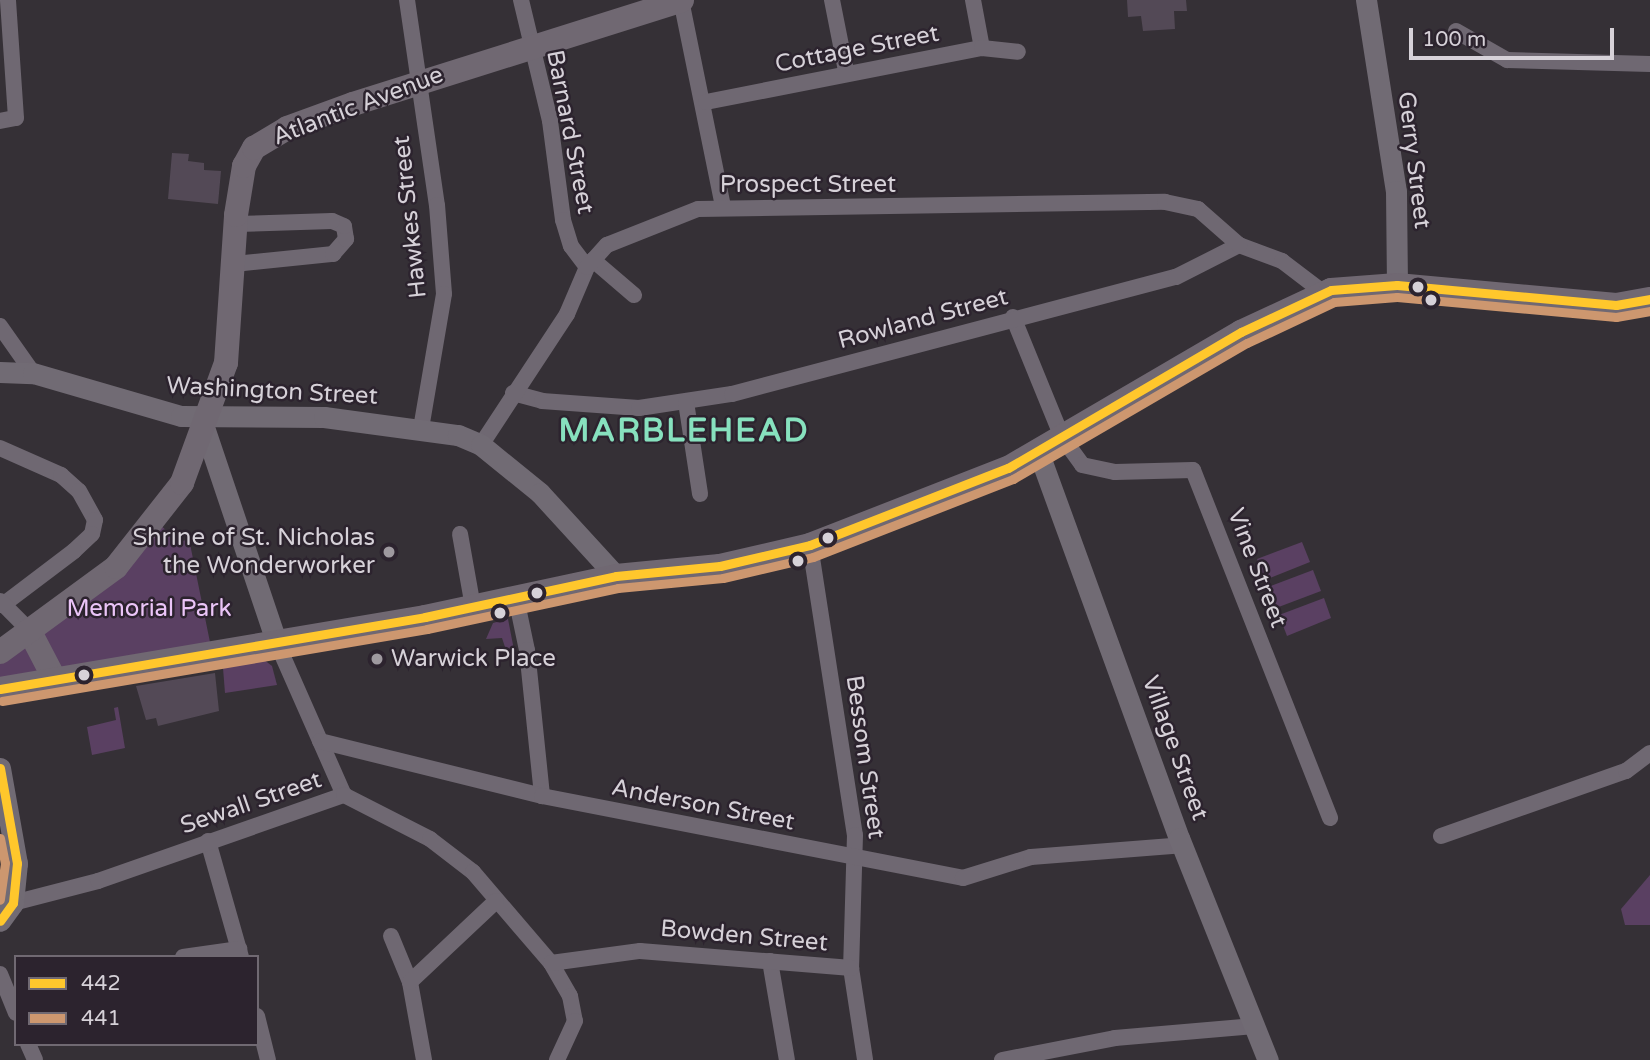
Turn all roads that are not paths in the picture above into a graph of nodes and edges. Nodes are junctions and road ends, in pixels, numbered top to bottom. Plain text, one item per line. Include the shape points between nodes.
1 (8, 0) edge
2 (407, 0) edge
3 (520, 0) edge
4 (682, 0) edge
5 (832, 0) edge
6 (972, 0) edge
7 (1366, 0) edge
8 (1456, 31) dead end
9 (530, 46) junction
10 (982, 48) junction
11 (1018, 52) dead end
12 (1650, 64) edge
13 (846, 71) junction
14 (420, 81) junction
15 (706, 102) junction
16 (0, 121) edge
17 (723, 208) junction
18 (236, 224) junction
19 (1239, 245) junction
20 (234, 264) junction
21 (590, 264) junction
22 (1397, 285) junction
23 (1324, 293) junction
24 (634, 295) dead end
25 (1650, 299) edge
26 (1013, 317) junction
27 (0, 326) edge
28 (0, 372) edge
29 (33, 373) junction
30 (513, 393) junction
31 (686, 402) junction
32 (208, 422) junction
33 (421, 428) junction
34 (1062, 437) junction
35 (481, 445) junction
36 (0, 448) edge
37 (1038, 451) junction
38 (216, 474) junction
39 (182, 484) junction
40 (701, 494) dead end
41 (460, 534) dead end
42 (810, 545) junction
43 (616, 576) junction
44 (516, 598) junction
45 (2, 603) edge
46 (472, 607) junction
47 (29, 630) junction
48 (276, 641) junction
49 (0, 652) edge
50 (54, 678) junction
51 (0, 689) edge
52 (320, 741) junction
53 (1650, 753) edge
54 (0, 768) edge
55 (344, 795) junction
56 (542, 796) junction
57 (1330, 818) dead end
58 (1441, 836) dead end
59 (208, 841) junction
60 (1182, 845) junction
61 (855, 858) junction
62 (496, 901) junction
63 (13, 902) junction
64 (0, 921) edge
65 (391, 936) dead end
66 (240, 953) edge
67 (212, 955) edge
68 (770, 961) junction
69 (551, 963) junction
70 (851, 968) junction
71 (0, 974) edge
72 (410, 982) junction
73 (14, 1008) edge
74 (1252, 1018) junction
75 (259, 1024) edge
76 (268, 1060) edge
77 (424, 1060) edge
78 (557, 1060) edge
79 (787, 1060) edge
80 (865, 1060) edge
81 (1002, 1060) edge
82 (1268, 1060) edge

1 - 16 street via 16,117
2 - 14 street, Hawkes Street
3 - 9 street, Barnard Street
4 - 9 main road, Atlantic Avenue
4 - 15 street
5 - 13 street
6 - 10 street
7 - 22 main road, Gerry Street via 1396,191
8 - 12 street via 1507,60
9 - 14 main road, Atlantic Avenue
9 - 21 street, Barnard Street via 550,121 563,220 571,246
10 - 11 street, Cottage Street
10 - 13 street, Cottage Street
13 - 15 street, Cottage Street
14 - 18 main road, Atlantic Avenue via 260,144 244,166
14 - 33 street, Hawkes Street via 444,294
15 - 17 street
17 - 19 street, Prospect Street via 1158,201 1198,209
17 - 21 street, Prospect Street via 698,209 638,229 607,245
18 - 20 main road, Atlantic Avenue
18 - 20 street via 332,221 344,226 346,239 333,254
19 - 23 street via 1282,261
19 - 26 street, Rowland Street via 1176,277
20 - 32 main road, Atlantic Avenue via 228,355
21 - 24 street, Barnard Street
21 - 30 street, Prospect Street via 567,314
22 - 23 main road
22 - 25 main road via 1616,305
23 - 34 main road via 1241,332
26 - 31 street, Rowland Street via 938,341
26 - 34 street
27 - 29 street
28 - 29 main road, Washington Street
29 - 32 main road, Washington Street via 146,410
30 - 31 street, Rowland Street via 600,407
30 - 35 street, Prospect Street
31 - 40 street
32 - 33 main road, Washington Street via 324,416
32 - 38 main road
32 - 39 main road, Atlantic Avenue
33 - 35 main road, Washington Street
34 - 37 main road
34 - 57 street, Vine Street via 1082,465 1093,470 1193,470
35 - 43 main road, Washington Street via 540,493
36 - 45 street via 61,475 79,491 95,520 92,534 74,551
37 - 42 main road via 959,490
37 - 60 main road, Village Street
38 - 39 main road
38 - 48 main road
39 - 47 main road, Atlantic Avenue via 133,552
41 - 46 street
42 - 43 main road via 681,573
42 - 61 street, Bessom Street
43 - 44 main road
44 - 46 main road
44 - 56 street via 527,650
45 - 47 street
46 - 48 main road
47 - 49 main road, Atlantic Avenue
47 - 50 main road
48 - 50 main road
48 - 52 street
50 - 51 main road
52 - 55 street
52 - 56 street, Anderson Street
53 - 58 street via 1626,771
54 - 63 main road via 17,863
55 - 59 street, Sewall Street
55 - 62 street, Sewall Street via 430,839 473,872
56 - 61 street, Anderson Street
59 - 63 street, Sewall Street via 86,885
59 - 66 street
60 - 61 street, Anderson Street via 1031,857 963,878
60 - 74 main road, Village Street
61 - 70 street, Bessom Street
62 - 69 street, Sewall Street
62 - 72 street
63 - 64 main road
65 - 72 street
66 - 67 street
68 - 69 street, Bowden Street via 640,951
68 - 70 street, Bowden Street
68 - 79 street
69 - 78 street, Sewall Street via 570,996 575,1021
70 - 80 street, Bessom Street
71 - 73 street
72 - 77 street
74 - 81 street
74 - 82 main road, Village Street
75 - 76 street

